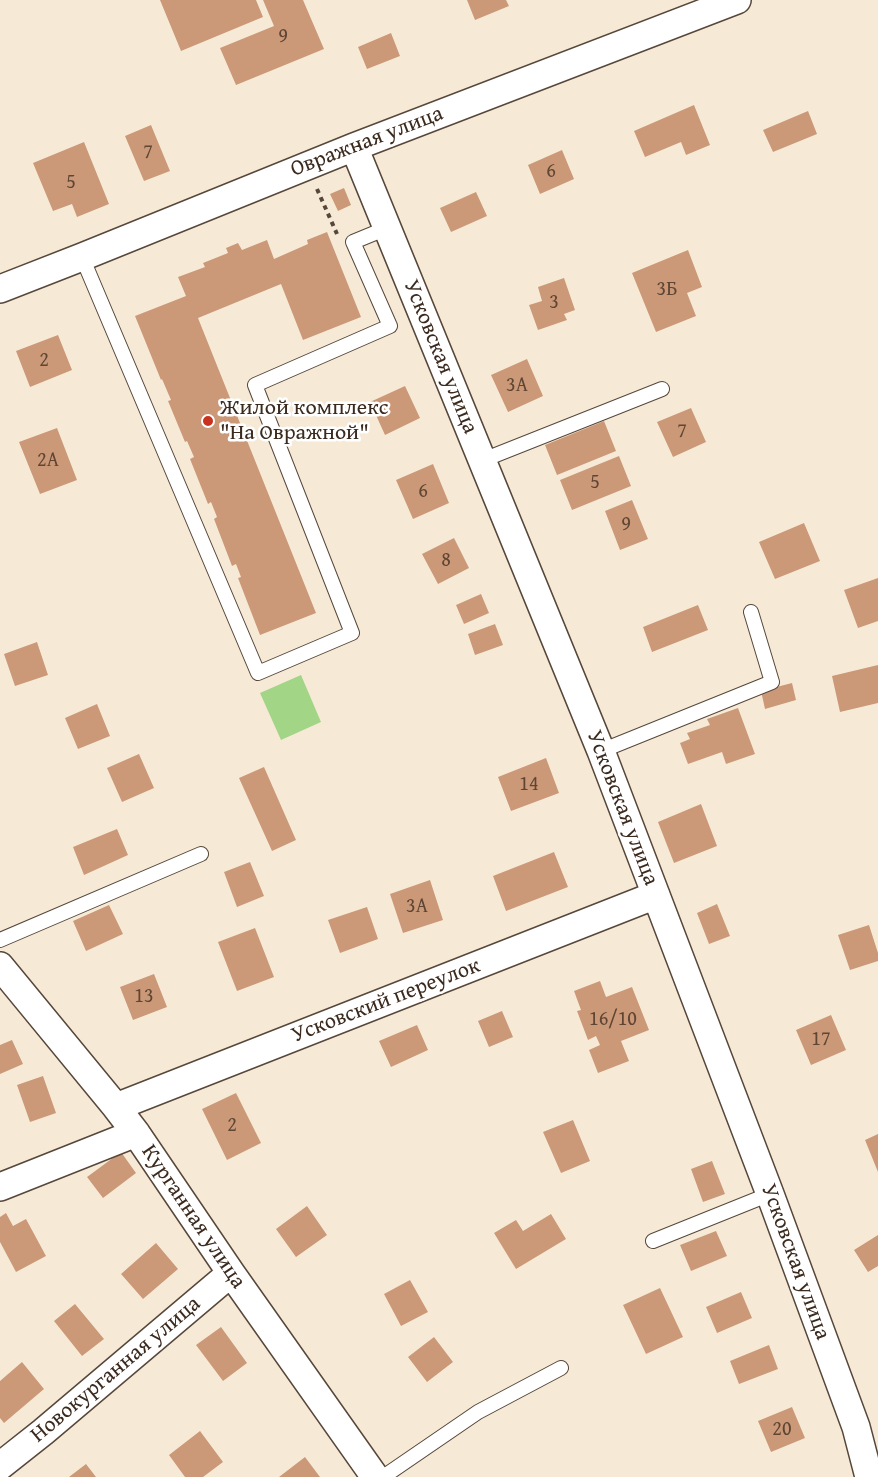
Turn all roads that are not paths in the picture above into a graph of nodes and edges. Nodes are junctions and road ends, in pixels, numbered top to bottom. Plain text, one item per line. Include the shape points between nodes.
1 (736, 0) edge
2 (354, 147) junction
3 (387, 228) junction
4 (82, 257) junction
5 (0, 289) edge
6 (662, 389) dead end
7 (483, 460) junction
8 (752, 612) dead end
9 (601, 752) junction
10 (201, 854) dead end
11 (656, 896) junction
12 (0, 940) edge
13 (0, 966) edge
14 (116, 1107) junction
15 (136, 1133) junction
16 (0, 1187) edge
17 (770, 1194) junction
18 (653, 1242) dead end
19 (231, 1274) junction
20 (561, 1368) dead end
21 (0, 1466) edge
22 (375, 1477) edge
23 (383, 1477) edge
24 (869, 1477) edge

1 - 2 street, Овражная улица
2 - 3 street, Усковская улица
2 - 4 street, Овражная улица
3 - 4 lane via 353,242 390,326 255,385 352,633 258,673
3 - 7 street, Усковская улица
4 - 5 street, Овражная улица
6 - 7 lane
7 - 9 street, Усковская улица
8 - 9 lane via 772,682
9 - 11 street, Усковская улица
10 - 12 lane
11 - 14 street, Усковский переулок
11 - 17 street, Усковская улица
13 - 14 street, Курганная улица
14 - 15 street, Курганная улица
15 - 16 street
15 - 19 street, Курганная улица
17 - 18 lane
17 - 24 street, Усковская улица via 856,1426
19 - 21 street, Новокурганная улица
19 - 22 street, Курганная улица
20 - 23 lane via 478,1412

